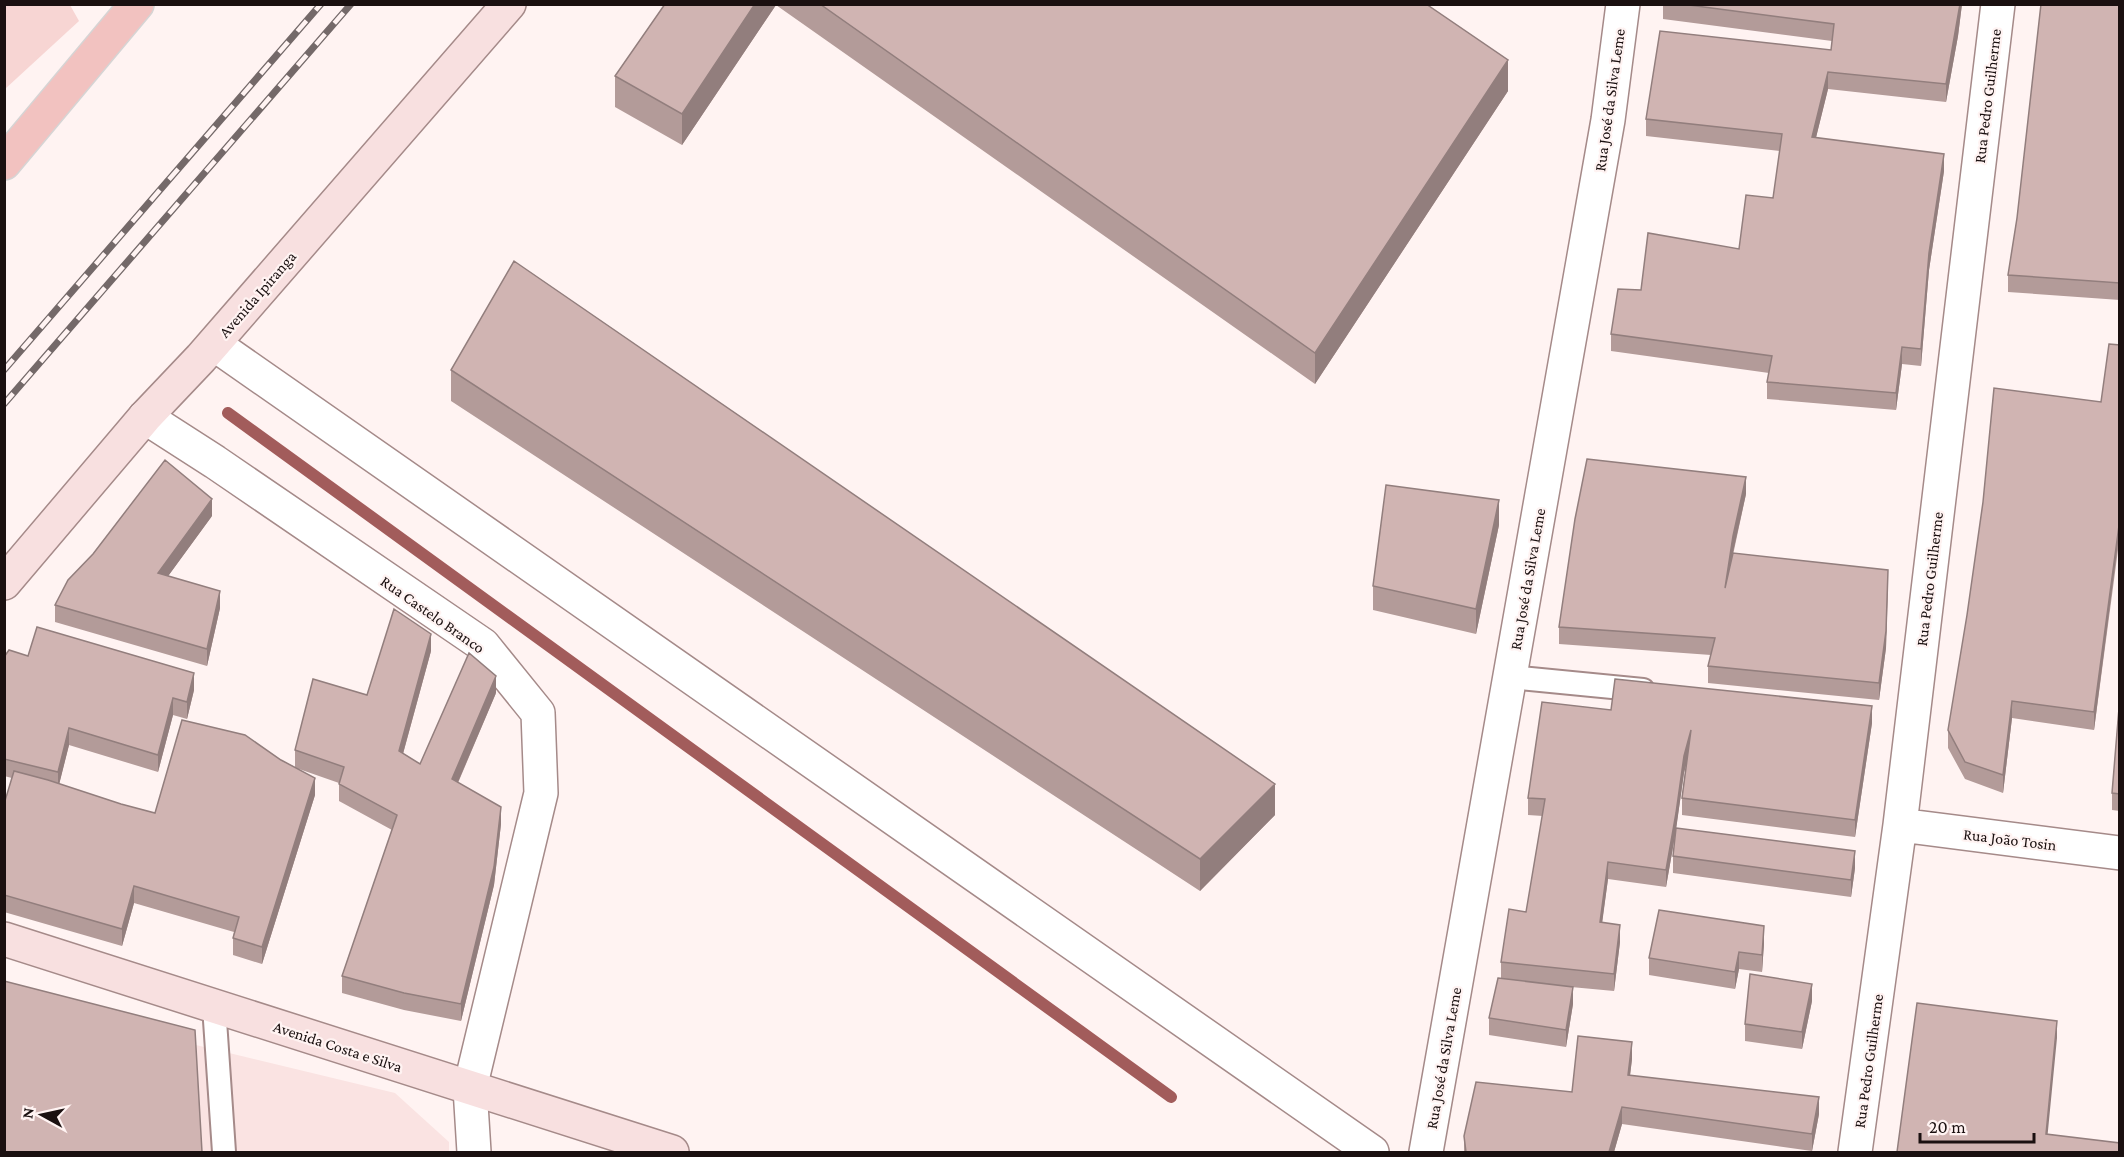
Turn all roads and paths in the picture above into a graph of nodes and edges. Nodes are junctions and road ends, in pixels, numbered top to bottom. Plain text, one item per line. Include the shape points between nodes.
1 (137, 4) edge
2 (509, 4) edge
3 (1623, 4) edge
4 (1998, 4) edge
5 (4, 163) edge
6 (207, 351) junction
7 (151, 410) junction
8 (4, 583) edge
9 (1510, 677) junction
10 (1662, 692) edge
11 (1900, 825) junction
12 (2120, 853) edge
13 (4, 939) edge
14 (214, 1006) junction
15 (470, 1088) junction
16 (224, 1152) edge
17 (474, 1152) edge
18 (672, 1152) edge
19 (1372, 1152) edge
20 (1426, 1152) edge
21 (1855, 1152) edge

1 - 5 main road
2 - 6 main road, Avenida Ipiranga
3 - 9 street, Rua José da Silva Leme via 1608,120
4 - 11 street, Rua Pedro Guilherme
6 - 7 main road, Avenida Ipiranga
6 - 19 street
7 - 8 main road, Avenida Ipiranga
7 - 15 street, Rua Castelo Branco via 215,462 483,645 538,713 541,793
9 - 10 lane
9 - 20 street, Rua José da Silva Leme
11 - 12 street, Rua João Tosin
11 - 21 street, Rua Pedro Guilherme
13 - 14 main road, Avenida Costa e Silva
14 - 15 main road, Avenida Costa e Silva
14 - 16 lane
15 - 17 street, Rua Castelo Branco
15 - 18 main road, Avenida Costa e Silva

